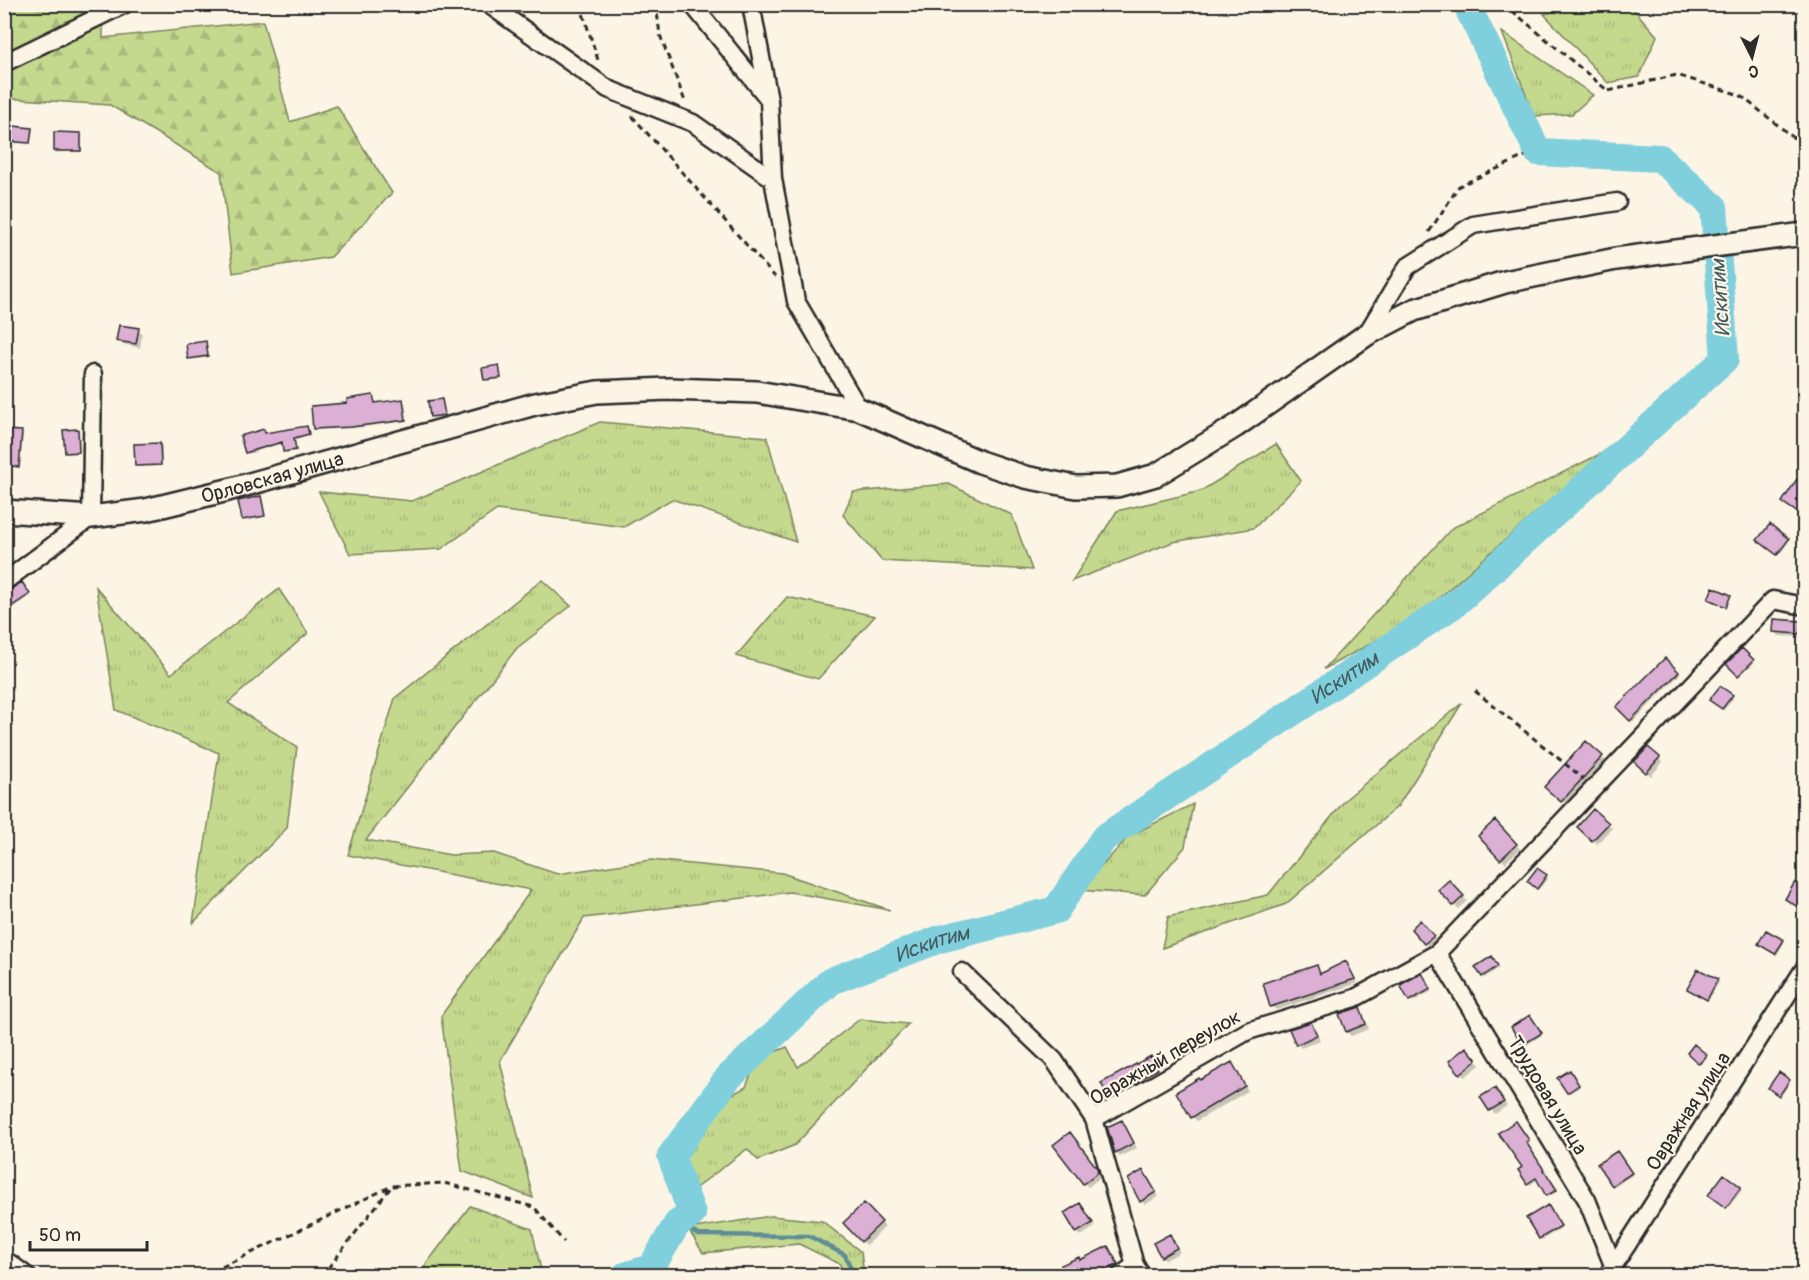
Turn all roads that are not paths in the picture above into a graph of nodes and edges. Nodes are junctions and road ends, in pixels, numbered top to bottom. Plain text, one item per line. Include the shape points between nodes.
1 (125, 4) edge
2 (488, 4) edge
3 (692, 4) edge
4 (751, 4) edge
5 (4, 63) edge
6 (769, 100) junction
7 (773, 178) junction
8 (1617, 202) dead end
9 (1798, 235) edge
10 (1366, 335) junction
11 (93, 374) dead end
12 (859, 409) junction
13 (4, 511) edge
14 (91, 517) junction
15 (5, 581) edge
16 (1804, 606) edge
17 (1437, 953) junction
18 (1804, 969) edge
19 (962, 972) dead end
20 (1094, 1119) junction
21 (4, 1259) edge
22 (1139, 1270) edge
23 (1610, 1270) edge
24 (27, 1275) edge
25 (1120, 1275) edge

1 - 5 street
2 - 7 street via 608,89 693,123
3 - 6 street
4 - 6 street
6 - 7 street
7 - 12 street via 796,301
8 - 10 street via 1473,225 1407,267
9 - 10 main road, Орловская улица via 1616,259 1505,282 1414,310
10 - 12 main road, Орловская улица via 1236,426 1166,469 1117,486 1076,487 1025,477 980,462
11 - 14 street
12 - 14 main road, Орловская улица via 757,392 597,392 536,404 228,490 146,510
13 - 14 main road, Орловская улица
14 - 15 street
16 - 17 street, Овражный переулок via 1773,600
17 - 20 street, Овражный переулок via 1355,998 1248,1030
17 - 23 street, Трудовая улица via 1587,1200
18 - 23 street, Овражная улица
19 - 20 street via 1054,1060
20 - 22 street, Овражный переулок
21 - 24 street
22 - 25 street

